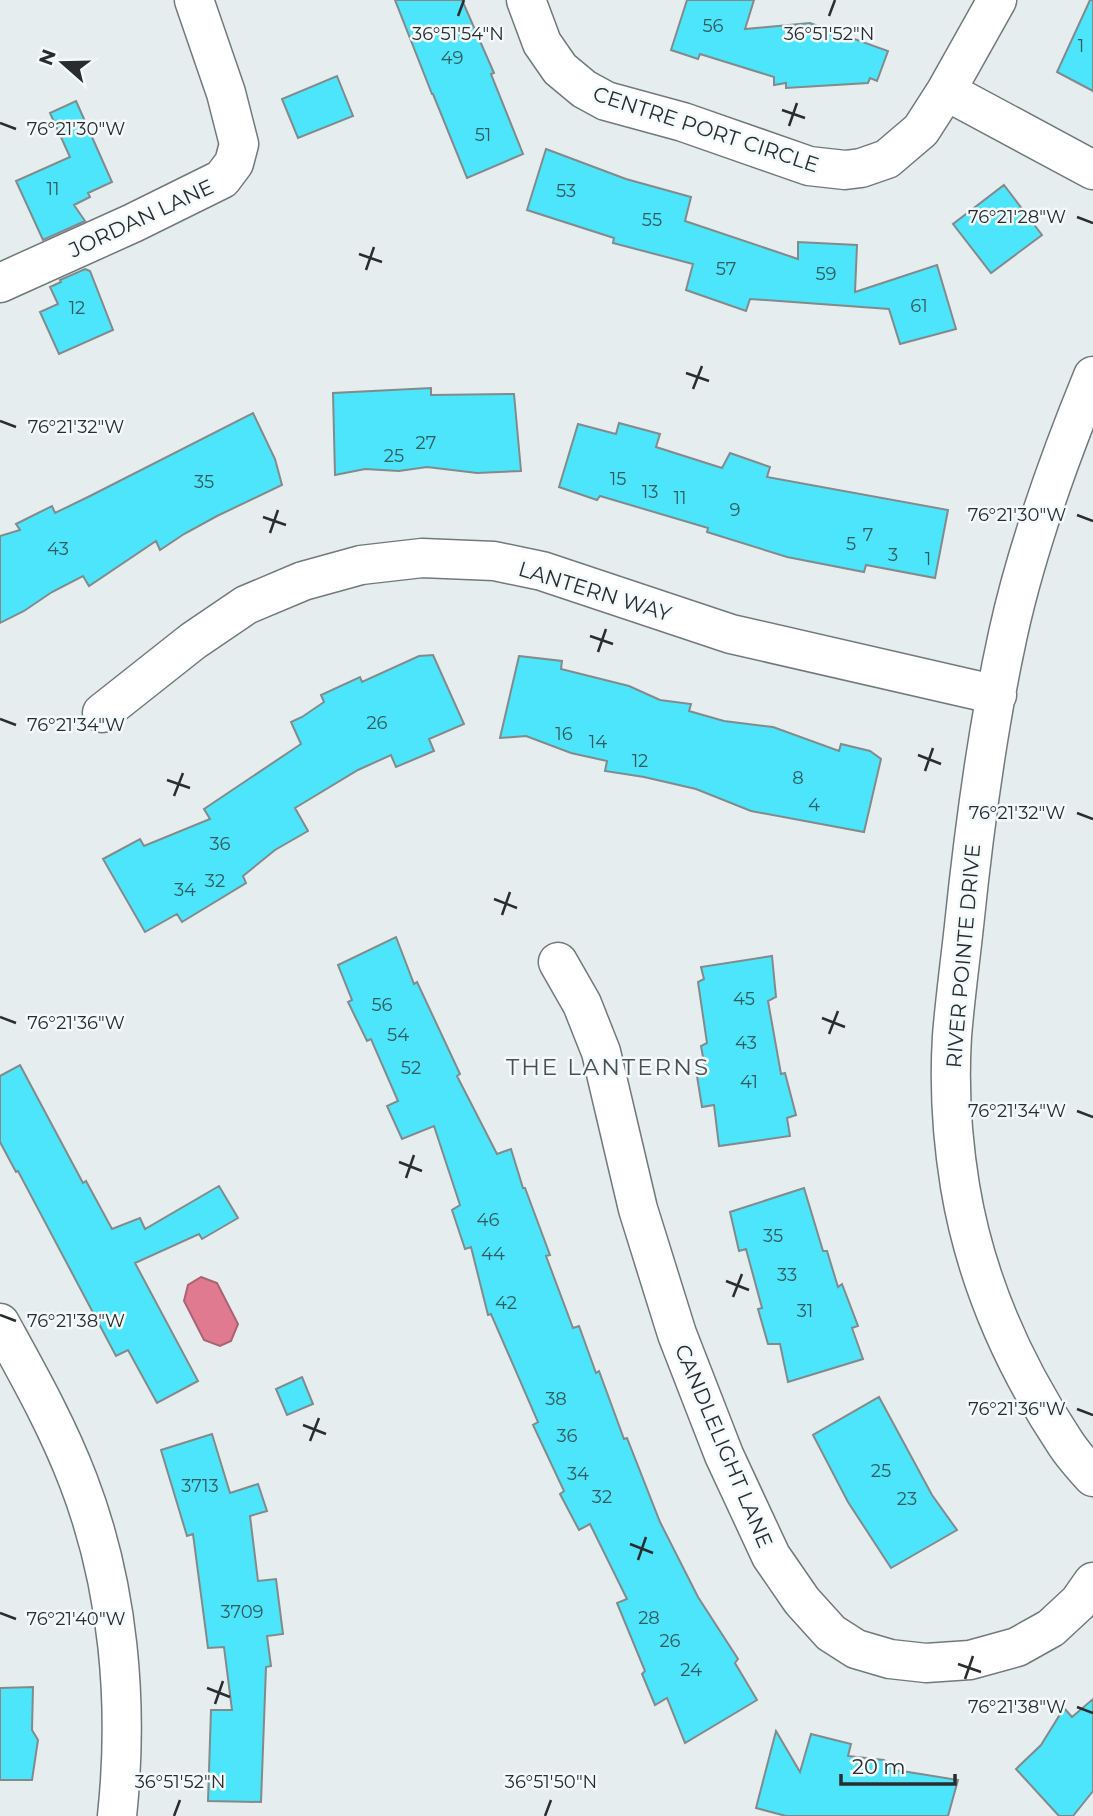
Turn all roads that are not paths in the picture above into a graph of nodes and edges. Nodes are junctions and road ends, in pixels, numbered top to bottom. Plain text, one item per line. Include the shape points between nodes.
1 (194, 0) edge
2 (526, 0) edge
3 (997, 0) edge
4 (946, 91) junction
5 (1093, 170) edge
6 (0, 284) edge
7 (1093, 376) edge
8 (997, 695) junction
9 (102, 713) dead end
10 (558, 962) dead end
11 (0, 1323) edge
12 (1093, 1478) edge
13 (1093, 1582) edge
14 (117, 1816) edge

1 - 6 street, JORDAN LANE via 239,144 234,163 222,179
2 - 4 street, CENTRE PORT CIRCLE via 542,43 560,69 584,89 606,101 809,166 845,170 887,159 921,130
3 - 4 street, CENTRE PORT CIRCLE
4 - 5 street
7 - 8 street, RIVER POINTE DRIVE via 1028,558
8 - 9 street, LANTERN WAY via 731,634 542,571 494,561 422,558 361,565 303,581 247,605
8 - 12 street, RIVER POINTE DRIVE via 972,846 952,1039 952,1113 960,1186 990,1300 1020,1368 1065,1443
10 - 13 street, CANDLELIGHT LANE via 582,1004 601,1052 638,1209 677,1334 771,1556 802,1601 831,1633 856,1649 890,1660 937,1663 970,1660 1017,1647 1051,1628
11 - 14 street via 53,1422 78,1481 102,1558 117,1638 122,1718

